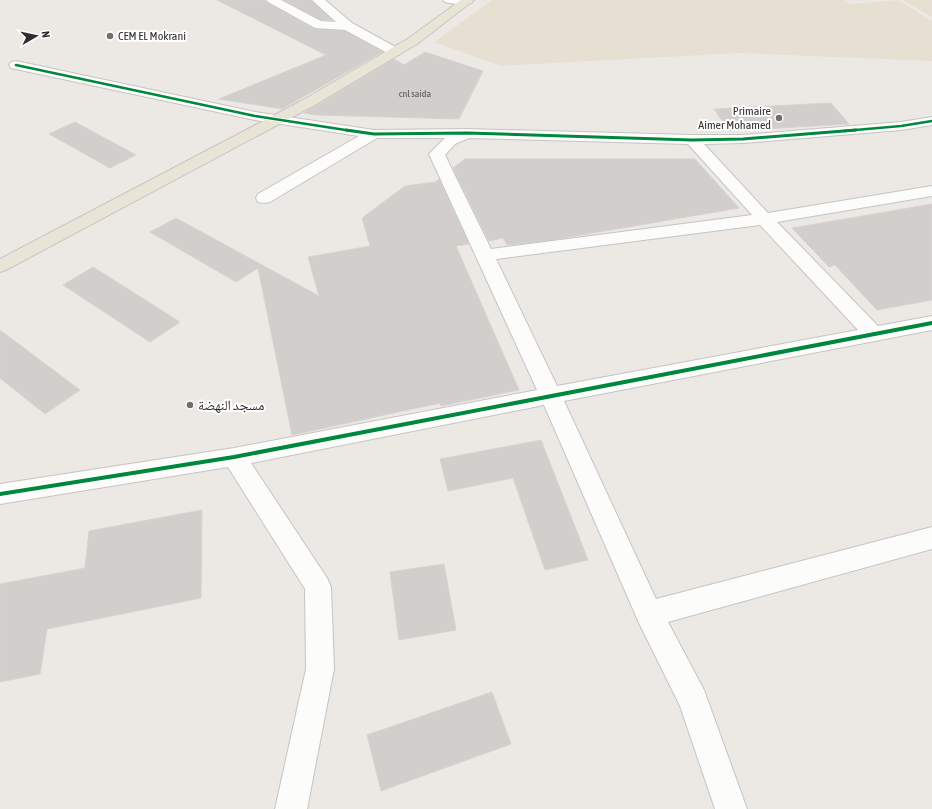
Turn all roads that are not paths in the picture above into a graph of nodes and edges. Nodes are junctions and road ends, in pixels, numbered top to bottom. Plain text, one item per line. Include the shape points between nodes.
1 (272, 0) edge
2 (318, 0) edge
3 (450, 0) edge
4 (467, 0) edge
5 (348, 26) junction
6 (388, 49) junction
7 (16, 65) dead end
8 (256, 116) junction
9 (277, 120) junction
10 (932, 121) edge
11 (467, 133) junction
12 (374, 134) junction
13 (692, 140) junction
14 (932, 190) edge
15 (264, 198) dead end
16 (97, 199) dead end
17 (764, 219) junction
18 (484, 255) junction
19 (0, 266) edge
20 (932, 323) edge
21 (873, 334) junction
22 (551, 396) junction
23 (234, 457) junction
24 (0, 494) edge
25 (932, 538) edge
26 (649, 614) junction
27 (291, 809) edge
28 (731, 809) edge

1 - 5 street via 319,25
2 - 5 street
3 - 4 street
3 - 6 main road
4 - 6 main road via 413,42
5 - 6 street
6 - 8 main road
6 - 9 main road via 308,103
7 - 8 street
8 - 9 street
8 - 16 main road
9 - 12 street
9 - 19 main road
10 - 13 street via 901,126 743,139
11 - 12 street
11 - 13 street
11 - 18 street via 450,141 437,154
12 - 15 street
13 - 17 street
14 - 17 street
17 - 18 street
17 - 21 street
18 - 22 street
20 - 21 street
21 - 22 street
22 - 23 street
22 - 26 street
23 - 24 street
23 - 27 street via 318,587 320,669
25 - 26 street
26 - 28 street via 693,700

